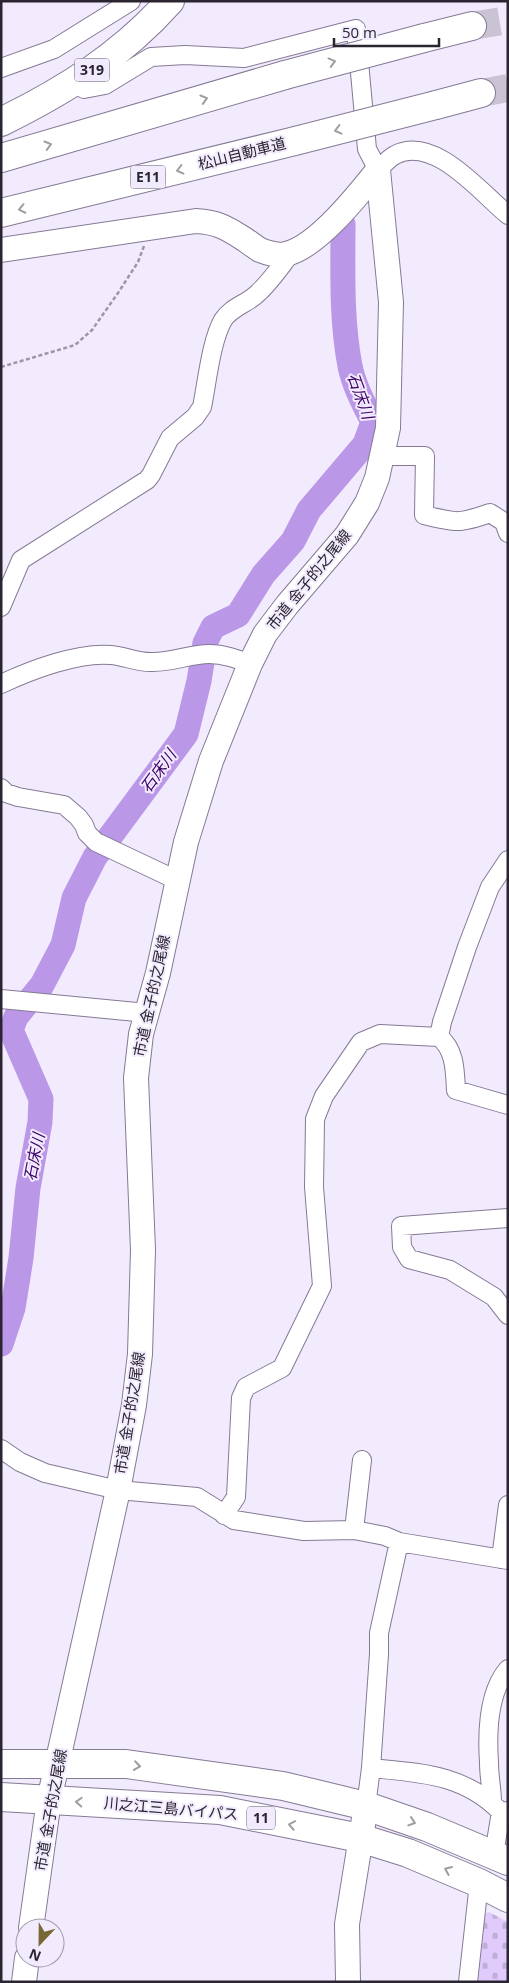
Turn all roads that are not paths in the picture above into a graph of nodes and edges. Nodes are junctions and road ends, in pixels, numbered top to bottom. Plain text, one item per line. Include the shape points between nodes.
1 (130, 1) edge
2 (166, 3) edge
3 (472, 26) tunnel mouth
4 (1, 68) edge
5 (74, 83) junction
6 (481, 93) tunnel mouth
7 (1, 122) edge
8 (1, 158) edge
9 (378, 170) junction
10 (1, 213) edge
11 (508, 216) edge
12 (1, 250) edge
13 (290, 252) junction
14 (383, 456) junction
15 (508, 533) edge
16 (1, 607) edge
17 (250, 664) junction
18 (1, 684) edge
19 (1, 788) edge
20 (508, 860) edge
21 (168, 876) dead end
22 (7, 1000) edge
23 (147, 1013) junction
24 (439, 1037) junction
25 (508, 1104) edge
26 (508, 1218) edge
27 (508, 1315) edge
28 (1, 1449) edge
29 (362, 1460) dead end
30 (118, 1490) junction
31 (508, 1505) edge
32 (224, 1515) junction
33 (354, 1530) junction
34 (399, 1542) junction
35 (504, 1560) edge
36 (508, 1669) edge
37 (1, 1764) edge
38 (58, 1764) junction
39 (371, 1768) junction
40 (1, 1797) edge
41 (50, 1800) junction
42 (366, 1806) junction
43 (500, 1809) edge
44 (360, 1838) junction
45 (501, 1858) edge
46 (479, 1883) junction
47 (508, 1898) edge
48 (32, 1918) edge
49 (26, 1968) edge
50 (24, 1982) edge
51 (348, 1982) edge
52 (468, 1982) edge

1 - 4 street via 54,49
2 - 5 highway, 319 via 145,27
8 -> 3 highway, bridge via 285,75
5 - 7 highway, 319
5 - 9 street via 84,89 105,85 151,57 244,58 356,29 367,149
6 -> 10 highway, 松山自動車道 / E11, bridge
9 - 11 street via 394,155 407,150 432,155 461,172
9 - 13 street via 352,202 320,233
9 - 14 street, 市道 金子的之尾線 via 391,302 388,428
12 - 13 street via 196,221 223,226 259,249 285,255
13 - 16 street via 261,291 232,309 223,321 217,335 202,407 170,438 147,480 20,560
14 - 15 street via 425,456 424,516 454,523 490,513 504,522
14 - 17 street, 市道 金子的之尾線 via 367,503 347,535 270,627
17 - 18 street via 229,656 202,655 151,662 96,655 54,663
17 - 23 street, 市道 金子的之尾線 via 211,761 186,842
19 - 21 street via 18,798 64,805 78,816 87,833 104,846
20 - 24 street via 490,888 464,956
22 - 23 street
23 - 30 street, 市道 金子的之尾線 via 136,1078 143,1250 140,1354
24 - 25 street via 445,1042 455,1064 456,1090
24 - 32 street via 380,1034 361,1042 324,1096 315,1119 314,1187 322,1286 282,1368 246,1387 241,1398 236,1498
26 - 27 street via 401,1226 402,1247 409,1258 450,1270 494,1297
28 - 30 street via 45,1473
29 - 33 street
30 - 32 street via 196,1497
30 - 38 street, 市道 金子的之尾線
31 - 35 street
32 - 33 street via 234,1520 304,1531
33 - 34 street
34 - 35 street
34 - 39 street via 378,1633
36 - 43 street via 500,1679 490,1716 489,1764 492,1787
37 - 38 highway, 11
38 - 41 street, 市道 金子的之尾線
38 -> 42 highway, 11 via 126,1764 283,1786
39 - 42 street
39 - 43 street via 431,1774 454,1781
40 - 41 highway, 川之江三島バイパス / 11
44 -> 41 highway, 川之江三島バイパス / 11 via 220,1810
41 - 48 street, 市道 金子的之尾線
42 - 44 street
42 -> 45 highway, 11
43 - 45 street
46 -> 44 highway, 川之江三島バイパス / 11 via 408,1853
44 - 51 street via 348,1924
46 - 47 highway, 川之江三島バイパス / 11
46 - 52 street
49 - 50 street

